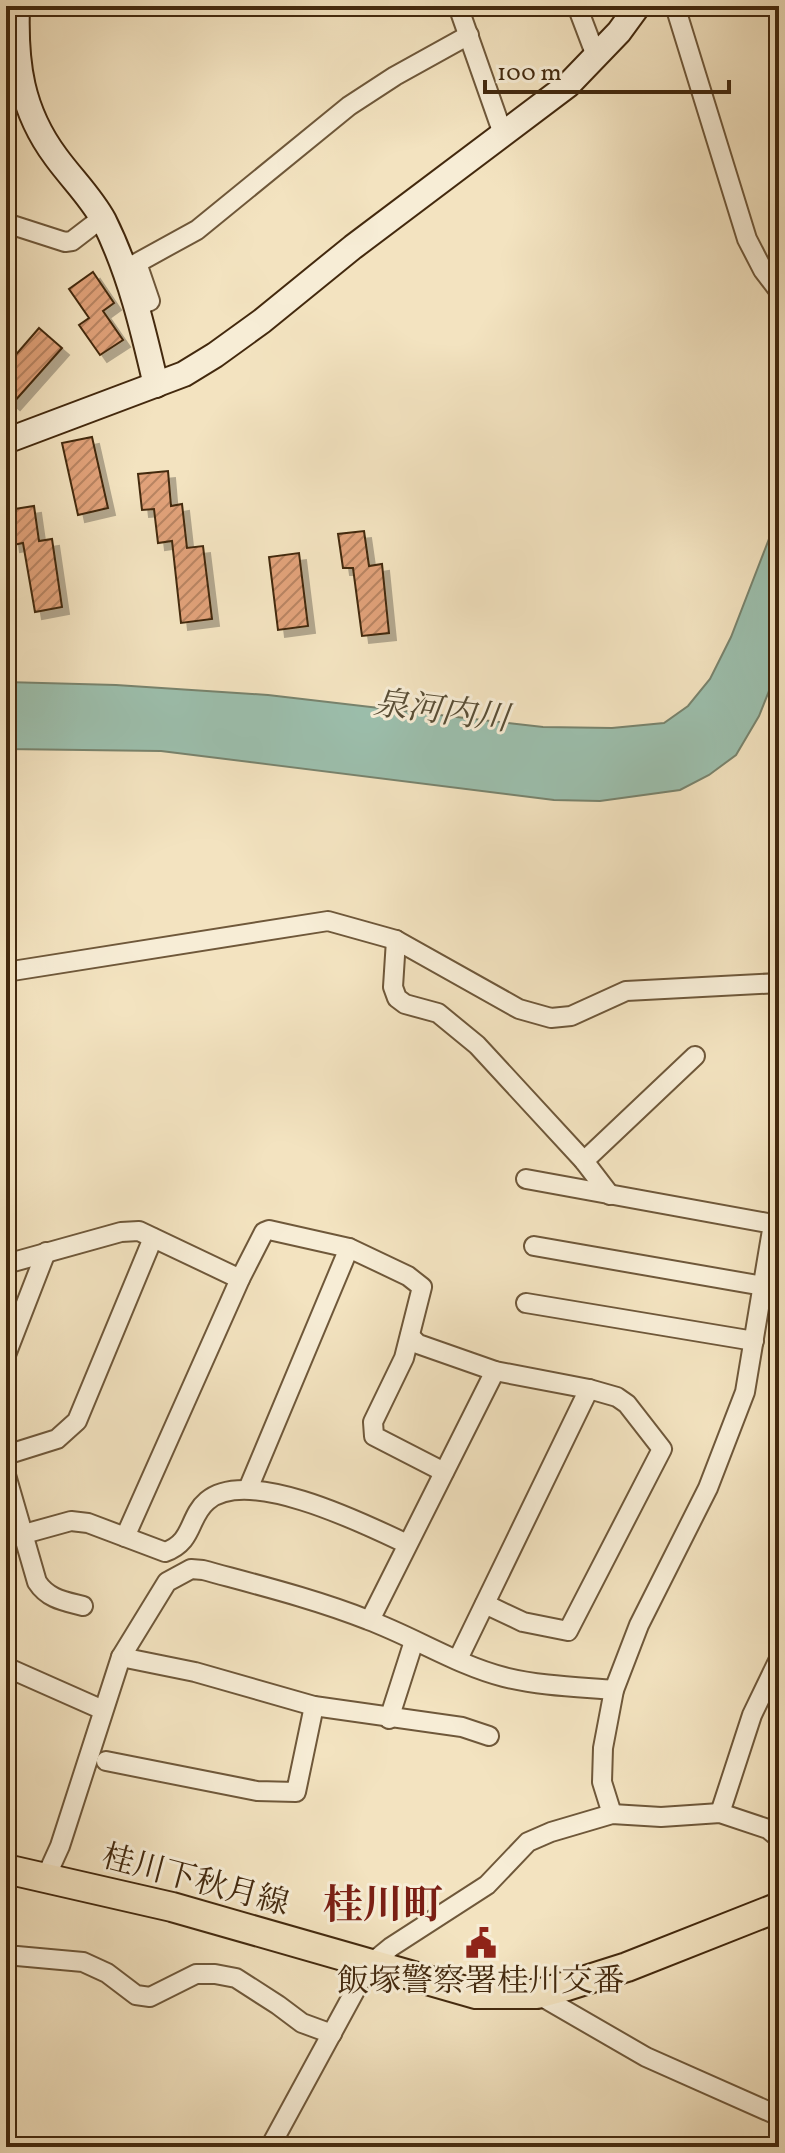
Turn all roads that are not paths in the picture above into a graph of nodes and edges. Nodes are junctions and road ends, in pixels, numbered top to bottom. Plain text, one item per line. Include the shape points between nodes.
1 (17, 6) edge
2 (458, 6) edge
3 (577, 6) edge
4 (638, 6) edge
5 (675, 6) edge
6 (469, 35) junction
7 (596, 56) junction
8 (16, 107) edge
9 (503, 134) junction
10 (102, 218) junction
11 (6, 223) edge
12 (779, 291) edge
13 (137, 306) junction
14 (156, 385) junction
15 (6, 441) edge
16 (396, 940) junction
17 (6, 972) edge
18 (779, 983) edge
19 (695, 1056) dead end
20 (584, 1161) junction
21 (526, 1179) dead end
22 (610, 1195) junction
23 (776, 1226) edge
24 (153, 1238) junction
25 (534, 1246) dead end
26 (349, 1248) junction
27 (46, 1252) junction
28 (6, 1264) edge
29 (240, 1279) junction
30 (763, 1286) junction
31 (526, 1303) dead end
32 (410, 1336) junction
33 (754, 1341) junction
34 (6, 1355) edge
35 (495, 1371) junction
36 (589, 1389) junction
37 (6, 1455) edge
38 (444, 1472) junction
39 (6, 1475) edge
40 (248, 1489) junction
41 (15, 1536) edge
42 (125, 1537) junction
43 (407, 1544) junction
44 (485, 1604) junction
45 (83, 1606) dead end
46 (370, 1620) junction
47 (414, 1641) junction
48 (121, 1657) junction
49 (458, 1659) junction
50 (779, 1659) edge
51 (6, 1667) edge
52 (614, 1690) junction
53 (314, 1706) junction
54 (103, 1710) junction
55 (389, 1719) junction
56 (489, 1736) dead end
57 (106, 1761) dead end
58 (720, 1813) junction
59 (612, 1814) junction
60 (779, 1838) edge
61 (6, 1869) edge
62 (45, 1879) junction
63 (779, 1907) edge
64 (6, 1955) edge
65 (369, 1965) junction
66 (537, 1994) junction
67 (332, 2034) junction
68 (779, 2116) edge
69 (270, 2147) edge

1 - 8 street
2 - 6 street
3 - 7 street
4 - 7 street
5 - 12 street via 747,239
6 - 9 street
6 - 13 street via 349,106 197,230 137,263 150,301
7 - 9 street via 568,85
8 - 10 street
9 - 14 street via 227,347
10 - 11 street via 65,242
10 - 13 street
13 - 14 street
14 - 15 street
16 - 17 street via 328,921
16 - 18 street via 519,1009 551,1018 571,1016 626,991
16 - 20 street via 397,998 438,1013 477,1045
19 - 20 street
20 - 22 street
21 - 22 street
22 - 23 street
23 - 30 street
24 - 27 street via 139,1231 121,1232
24 - 29 street
24 - 37 street via 77,1421 57,1439
25 - 30 street
26 - 29 street via 269,1230
26 - 32 street via 422,1287
26 - 40 street
27 - 28 street
27 - 34 street
29 - 42 street
30 - 33 street
31 - 33 street
32 - 35 street via 418,1344
32 - 38 street via 373,1422 374,1436
33 - 52 street via 730,1435 639,1625
35 - 36 street
35 - 38 street
36 - 44 street
36 - 44 street via 627,1404 662,1449 568,1631 523,1622
38 - 43 street
39 - 41 street
40 - 42 street via 206,1501 185,1540 174,1549 152,1549
40 - 43 street via 304,1501
41 - 42 street via 71,1521
41 - 45 street via 43,1592
43 - 46 street
44 - 49 street
46 - 47 street
46 - 48 street via 191,1569 167,1582
47 - 49 street
47 - 55 street
48 - 53 street
48 - 54 street
49 - 52 street via 503,1677
50 - 58 street via 752,1715
51 - 54 street
52 - 59 street via 602,1782
53 - 55 street
53 - 57 street via 296,1792 257,1791
54 - 62 street
55 - 56 street via 462,1727
58 - 59 street
58 - 60 street
59 - 65 street via 528,1842 487,1885
61 - 62 main road, 桂川下秋月線
62 - 65 main road, 桂川下秋月線 via 172,1907
63 - 66 main road, 桂川下秋月線 via 627,1967
64 - 67 street via 83,1962 136,1995 150,1997 196,1974 236,1978 302,2023
65 - 66 main road, 桂川下秋月線 via 476,1994
65 - 67 street
66 - 68 street via 646,2057
67 - 69 street

